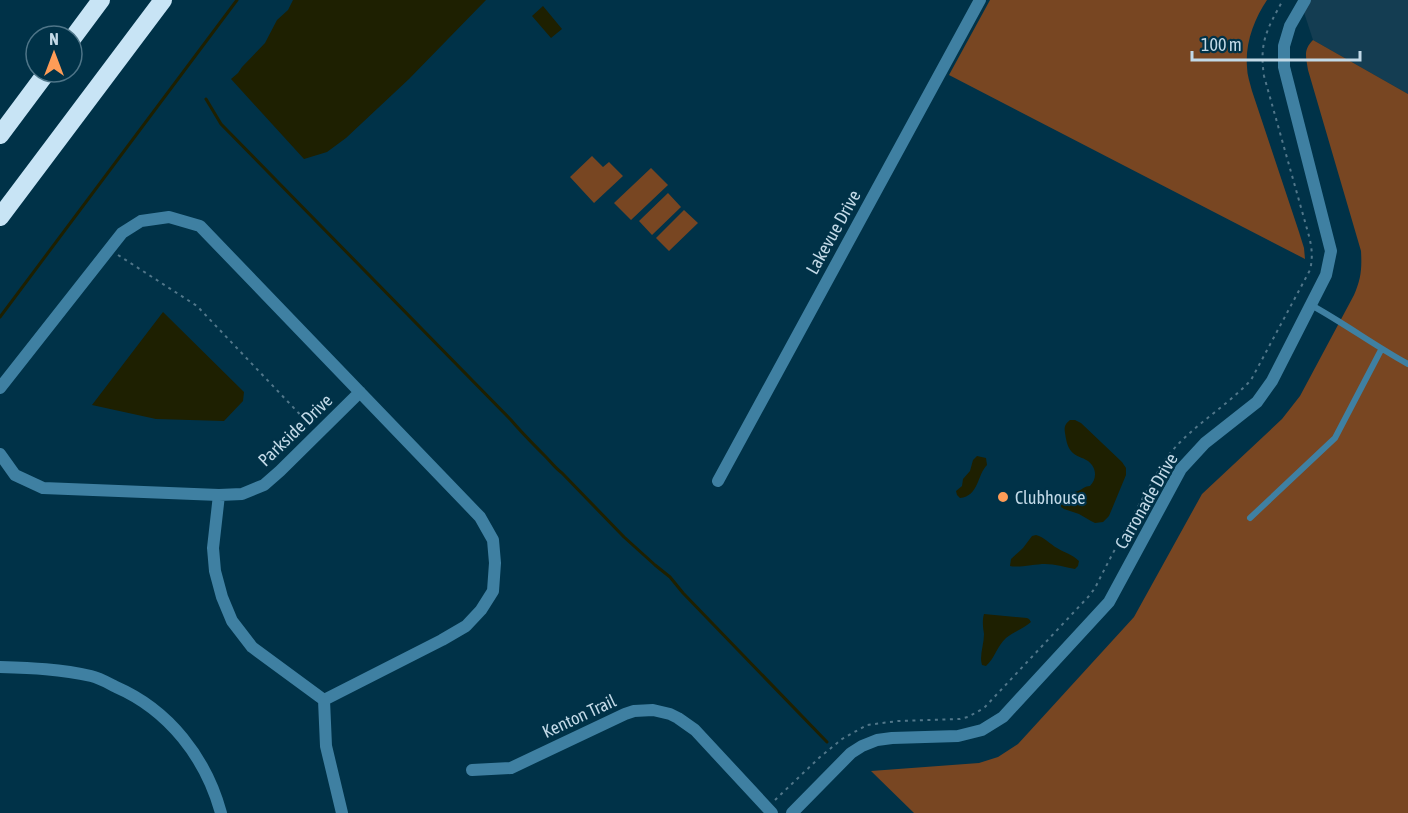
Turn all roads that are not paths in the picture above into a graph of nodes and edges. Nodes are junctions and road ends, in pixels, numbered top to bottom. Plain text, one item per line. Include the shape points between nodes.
1 (101, 0) edge
2 (163, 0) edge
3 (981, 0) edge
4 (1305, 0) edge
5 (83, 24) edge
6 (38, 84) edge
7 (0, 135) edge
8 (0, 217) edge
9 (1310, 305) junction
10 (1381, 350) junction
11 (1408, 364) edge
12 (0, 388) edge
13 (360, 392) junction
14 (0, 454) edge
15 (5, 471) edge
16 (718, 482) dead end
17 (219, 495) junction
18 (1250, 518) dead end
19 (0, 667) edge
20 (324, 700) junction
21 (472, 770) dead end
22 (772, 808) edge
23 (221, 813) edge
24 (342, 813) edge
25 (792, 813) edge

1 - 5 highway
2 - 8 highway
3 - 16 street, Lakevue Drive
4 - 9 street, Carronade Drive via 1290,26 1284,46 1284,67 1331,251 1326,275
6 - 7 highway
9 - 10 lane
9 - 25 street, Carronade Drive via 1272,381 1257,402 1205,443 1181,469 1109,602 1003,717 982,730 958,736 892,738 862,746
10 - 11 lane
10 - 18 lane via 1335,438
12 - 13 street via 122,233 141,221 170,216 200,226
13 - 17 street, Parkside Drive via 264,485 242,494
13 - 20 street via 480,517 493,540 493,591 466,626
14 - 15 street
15 - 17 street, Parkside Drive via 43,488
17 - 20 street via 213,548 215,571 232,621 252,647
19 - 23 street via 53,669 94,676 151,707 192,748 209,777
20 - 24 street via 326,746
21 - 22 street, Kenton Trail via 511,768 625,714 644,710 664,712 695,730

